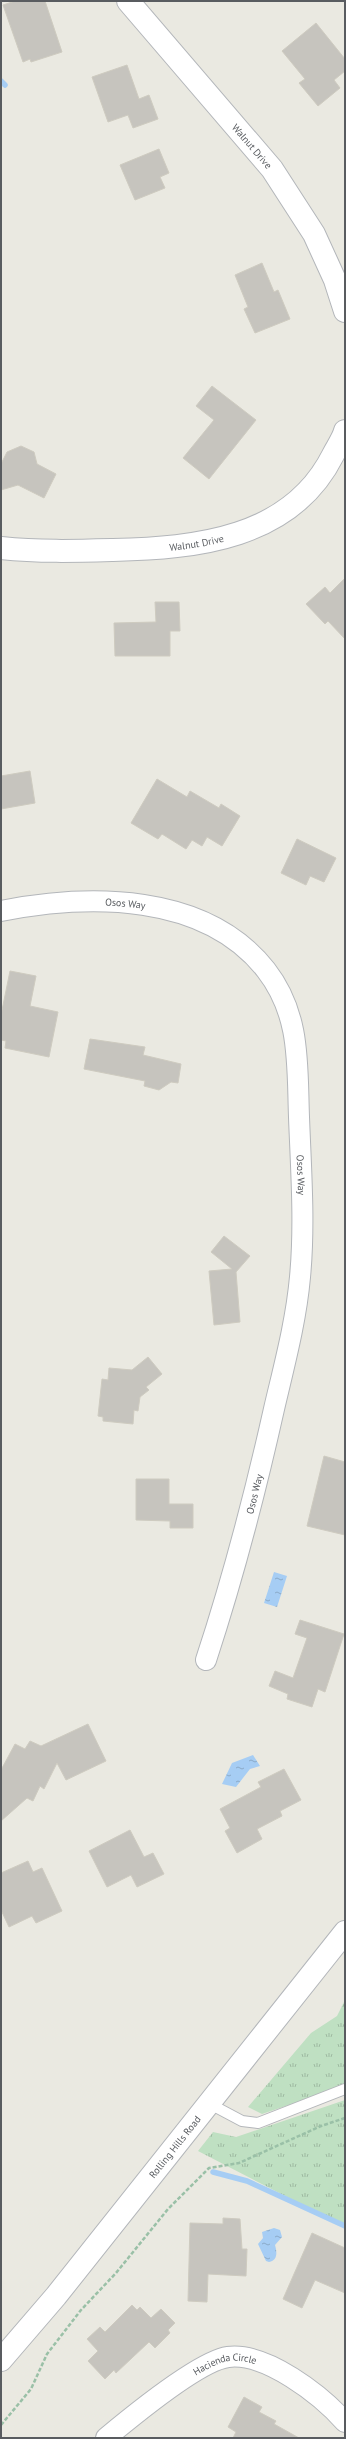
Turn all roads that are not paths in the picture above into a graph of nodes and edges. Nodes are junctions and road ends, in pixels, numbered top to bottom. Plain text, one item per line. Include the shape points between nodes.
1 (128, 1) edge
2 (345, 312) edge
3 (345, 431) edge
4 (1, 548) edge
5 (1, 911) edge
6 (206, 1660) dead end
7 (345, 1932) edge
8 (345, 2089) edge
9 (210, 2104) junction
10 (1, 2360) edge
11 (345, 2422) edge
12 (106, 2438) edge

1 - 2 street, Walnut Drive via 272,169 314,234 335,280
3 - 4 street, Walnut Drive via 326,469 304,497 287,510 238,534 196,545 148,549 42,552
5 - 6 street, Osos Way via 82,900 124,902 198,920 245,948 266,970 283,999 296,1034 303,1208 300,1279 288,1351 267,1442
7 - 9 street, Rolling Hills Road
8 - 9 lane via 258,2122 242,2121
9 - 10 street, Rolling Hills Road
11 - 12 street, Hacienda Circle via 332,2408 296,2380 247,2357 227,2357 173,2387

